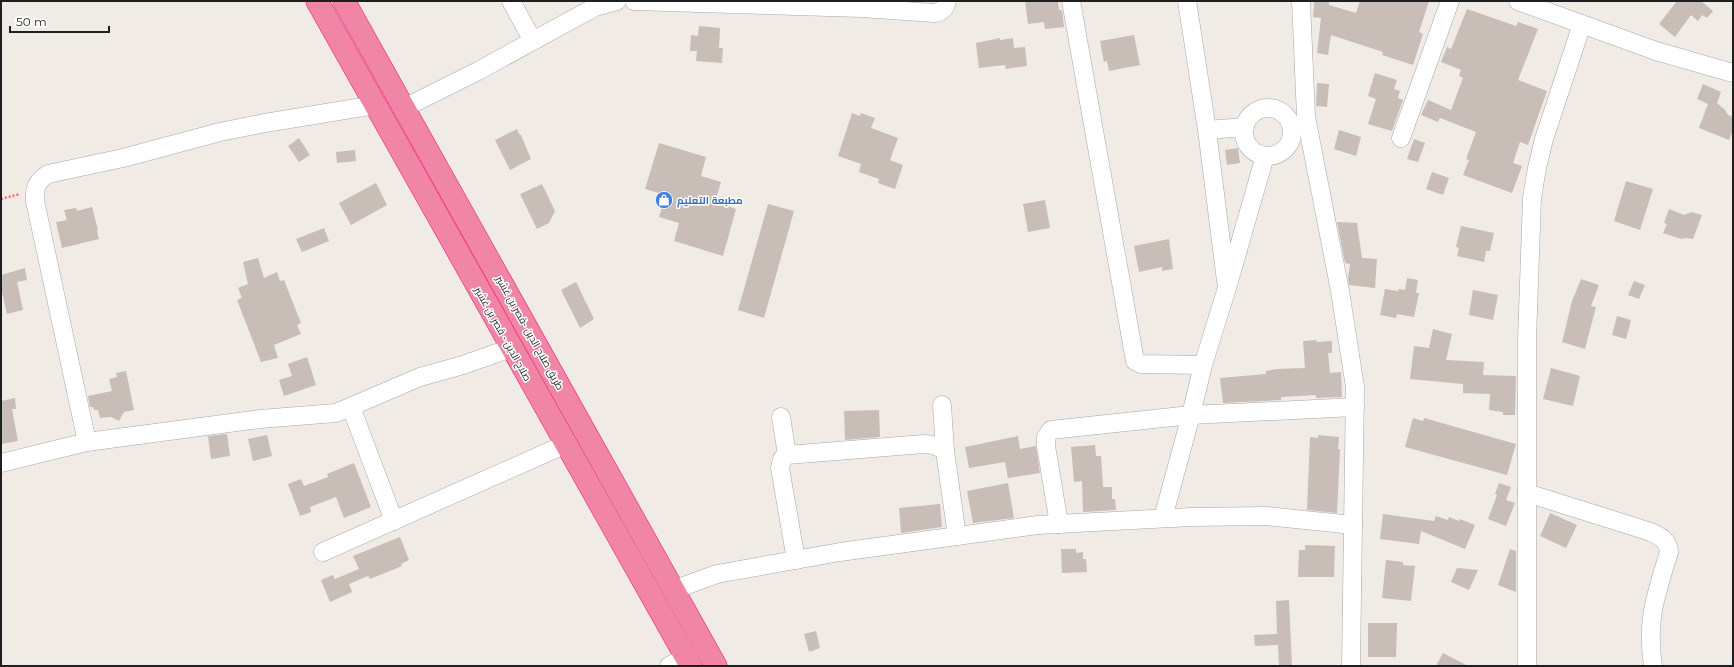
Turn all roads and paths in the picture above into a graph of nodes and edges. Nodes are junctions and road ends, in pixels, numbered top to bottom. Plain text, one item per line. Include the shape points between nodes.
1 (317, 1) edge
2 (344, 1) edge
3 (511, 1) edge
4 (617, 1) edge
5 (634, 1) edge
6 (947, 1) edge
7 (1071, 1) edge
8 (1187, 1) edge
9 (1301, 1) edge
10 (1450, 1) edge
11 (1518, 1) edge
12 (725, 3) edge
13 (1582, 24) junction
14 (533, 41) junction
15 (1733, 73) edge
16 (375, 105) junction
17 (404, 108) junction
18 (1298, 119) junction
19 (1245, 128) junction
20 (1206, 130) junction
21 (1401, 138) dead end
22 (1265, 156) junction
23 (34, 191) junction
24 (1, 198) edge
25 (1227, 288) junction
26 (511, 348) junction
27 (1203, 365) junction
28 (942, 405) dead end
29 (351, 407) junction
30 (1355, 407) junction
31 (1191, 415) junction
32 (781, 417) dead end
33 (87, 442) junction
34 (566, 444) junction
35 (945, 451) junction
36 (787, 455) junction
37 (1, 463) edge
38 (1527, 493) junction
39 (1163, 518) junction
40 (394, 521) junction
41 (1059, 524) junction
42 (1353, 525) junction
43 (957, 536) junction
44 (323, 552) dead end
45 (796, 560) junction
46 (673, 590) junction
47 (682, 663) edge
48 (716, 666) edge
49 (1351, 666) edge
50 (1527, 666) edge
51 (1653, 666) edge

1 - 16 highway, صلاح الدين - قصر بن غشير
2 - 17 highway, طريق صلاح الدين -قصر بن غشير
3 - 14 street
4 - 14 street via 595,7
5 - 12 street
6 - 12 street via 940,12 934,13
7 - 27 street via 1135,361 1141,364
8 - 20 street
9 - 18 street
10 - 21 street
11 - 13 street
13 - 15 street via 1656,51
13 - 38 street via 1544,139 1532,198 1527,340
14 - 17 street
16 - 23 street via 250,126 48,174 42,178
16 - 26 highway, صلاح الدين - قصر بن غشير
17 - 46 highway, طريق صلاح الدين -قصر بن غشير
18 - 19 street via 1265,108 1252,115 1247,120
18 - 22 street via 1288,146 1278,154
18 - 30 street via 1340,291 1355,387
19 - 20 street
19 - 22 street via 1249,146 1256,153
20 - 25 street
22 - 25 street
23 - 24 path
23 - 33 street
25 - 27 street
26 - 29 street via 463,365 420,376
26 - 34 highway, صلاح الدين - قصر بن غشير
27 - 31 street
28 - 35 street
29 - 33 street via 336,413 260,419
29 - 40 street
30 - 31 street
30 - 42 street
31 - 39 street
31 - 41 street via 1051,430 1046,442
32 - 36 street
33 - 37 street
34 - 40 street
34 - 47 highway, صلاح الدين - قصر بن غشير
35 - 36 street via 940,447 924,444
35 - 43 street
36 - 45 street via 782,459 780,468
38 - 50 street
38 - 51 street via 1651,532 1662,537 1668,545 1669,552 1654,598 1651,621
39 - 41 street
39 - 42 street via 1266,516
40 - 44 street
41 - 43 street
42 - 49 street
43 - 45 street
45 - 46 street via 717,574
46 - 48 highway, طريق صلاح الدين -قصر بن غشير

